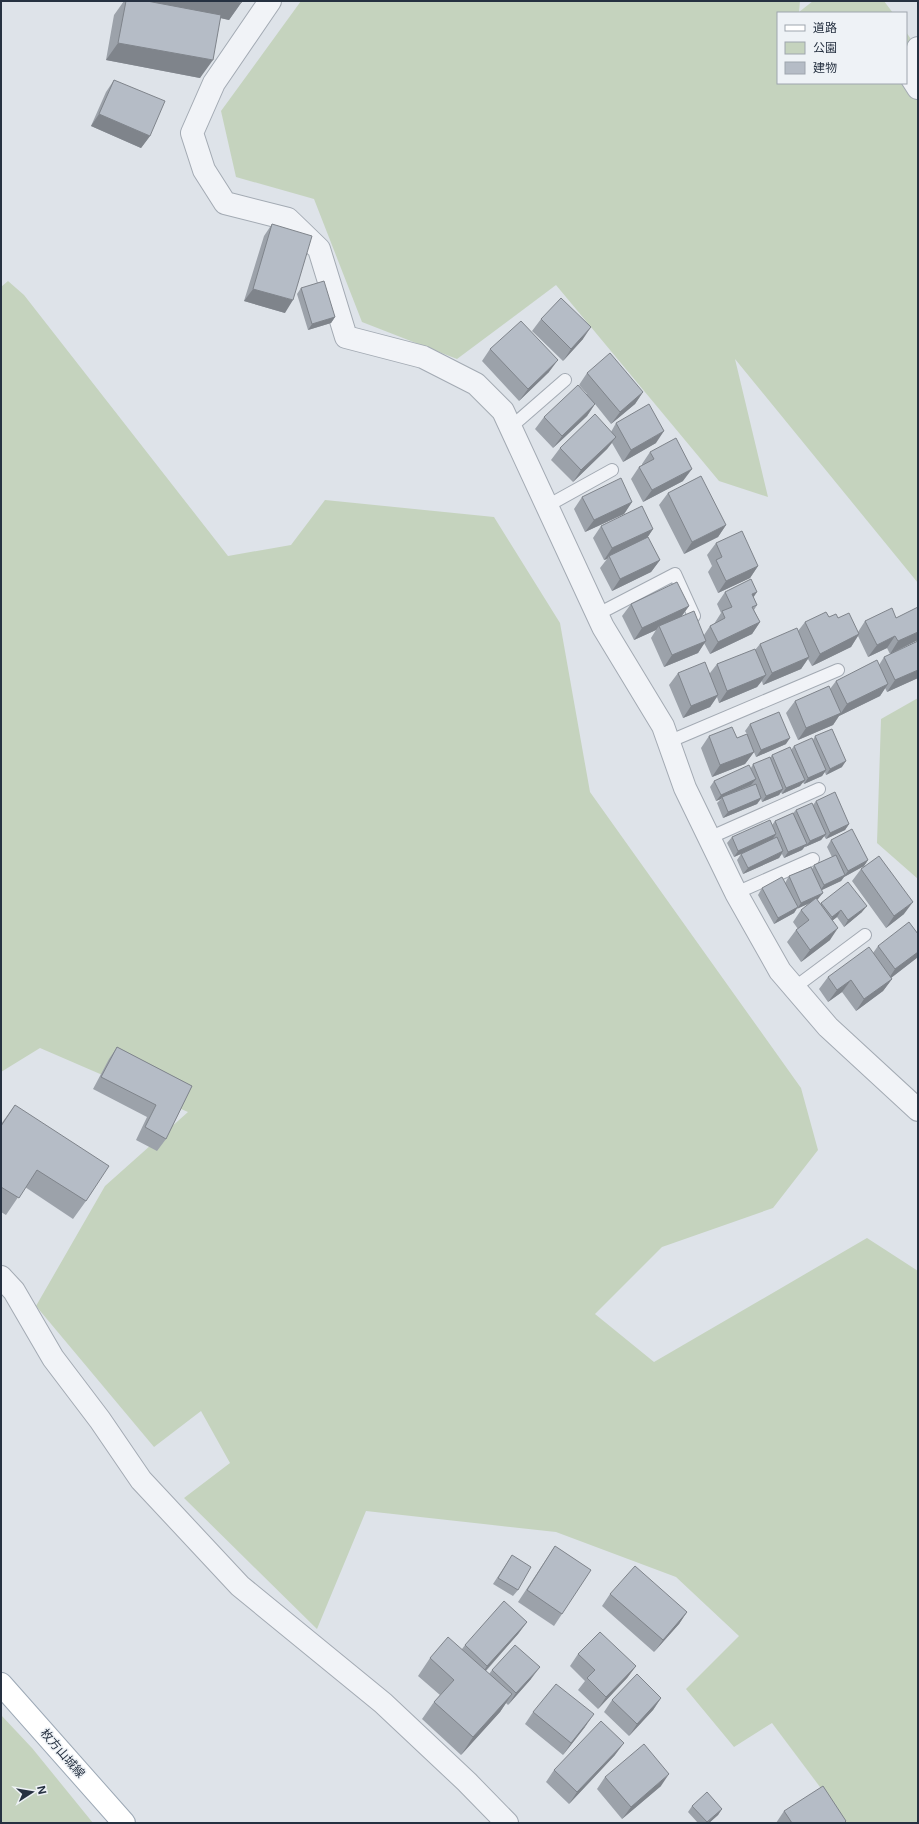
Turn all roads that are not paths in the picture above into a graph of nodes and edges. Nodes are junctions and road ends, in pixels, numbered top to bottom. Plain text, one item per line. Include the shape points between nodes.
1 (270, 1) edge
2 (918, 48) edge
3 (918, 88) edge
4 (565, 380) dead end
5 (511, 427) junction
6 (612, 470) dead end
7 (547, 506) junction
8 (598, 614) junction
9 (694, 616) edge
10 (838, 670) dead end
11 (668, 742) junction
12 (819, 789) dead end
13 (709, 838) junction
14 (813, 859) dead end
15 (736, 893) junction
16 (865, 935) dead end
17 (794, 988) junction
18 (918, 1110) edge
19 (1, 1277) edge
20 (1, 1684) edge
21 (124, 1823) edge
22 (507, 1823) edge

1 - 5 street via 214,83 192,133 204,170 225,203 288,219 319,249 346,337 423,357 476,384 503,411
2 - 3 street via 911,77
4 - 5 lane
5 - 7 street
6 - 7 lane
7 - 8 street
8 - 9 lane via 675,574
8 - 11 street via 603,627 663,726
10 - 11 lane
11 - 13 street via 685,788
12 - 13 lane
13 - 15 street
14 - 15 lane
15 - 17 street via 780,971
16 - 17 lane
17 - 18 street via 828,1027
19 - 22 street via 14,1291 53,1358 141,1480 240,1586 383,1703
20 - 21 main road, 枚方山城線

